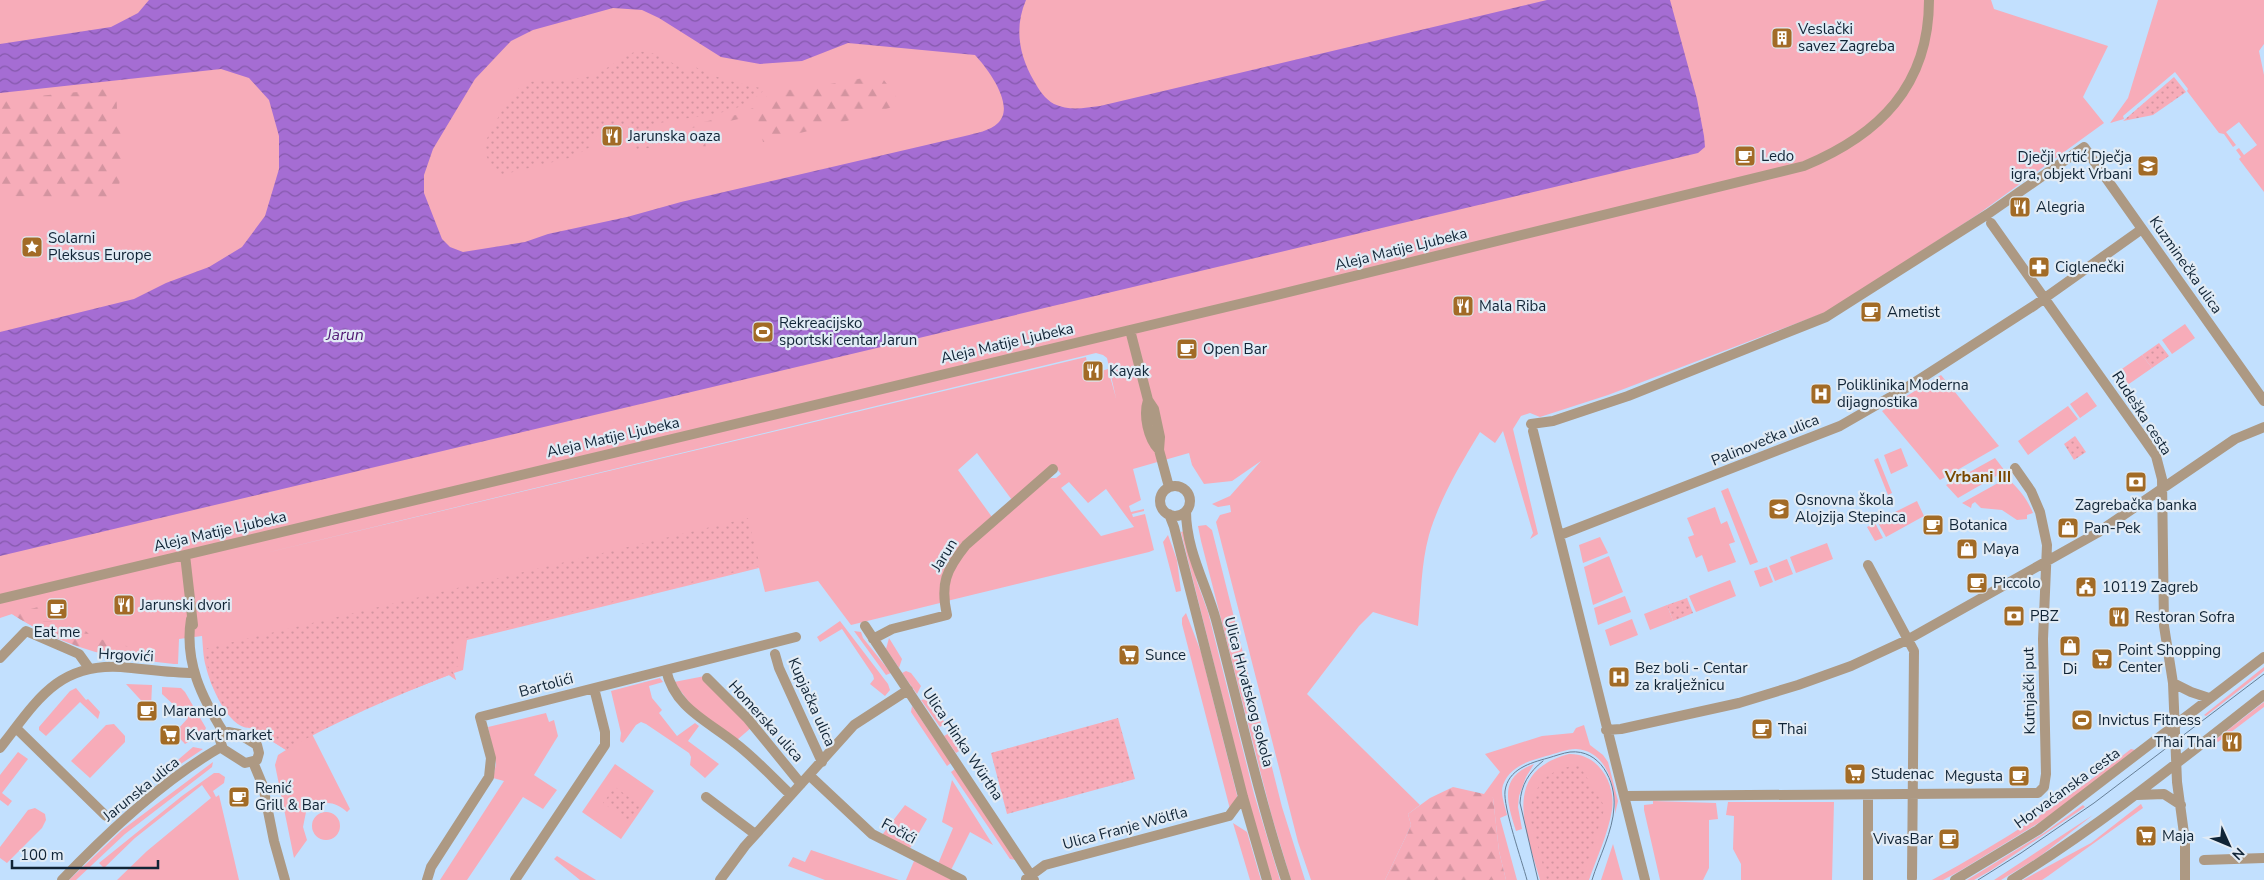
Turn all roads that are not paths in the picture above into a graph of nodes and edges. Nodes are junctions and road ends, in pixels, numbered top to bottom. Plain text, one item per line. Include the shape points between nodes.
1 (1929, 0) edge
2 (1991, 223) dead end
3 (2142, 229) junction
4 (2045, 298) junction
5 (1130, 330) junction
6 (2264, 401) edge
7 (2264, 427) edge
8 (2015, 468) dead end
9 (1053, 469) dead end
10 (1169, 487) junction
11 (2163, 489) junction
12 (1186, 511) junction
13 (1169, 514) junction
14 (1560, 535) junction
15 (185, 555) junction
16 (2047, 561) junction
17 (1868, 565) dead end
18 (0, 600) edge
19 (865, 626) dead end
20 (796, 637) dead end
21 (873, 639) junction
22 (1907, 640) junction
23 (775, 654) dead end
24 (2264, 657) edge
25 (0, 658) edge
26 (89, 668) junction
27 (666, 670) junction
28 (194, 673) junction
29 (707, 678) dead end
30 (2173, 683) junction
31 (594, 688) junction
32 (908, 690) junction
33 (2264, 695) edge
34 (2209, 698) junction
35 (2174, 726) junction
36 (16, 728) junction
37 (1606, 730) junction
38 (224, 733) junction
39 (221, 747) junction
40 (0, 748) edge
41 (253, 762) junction
42 (822, 762) junction
43 (2177, 765) junction
44 (810, 775) junction
45 (801, 784) junction
46 (791, 795) junction
47 (1914, 795) junction
48 (2137, 795) junction
49 (1625, 796) junction
50 (1868, 796) junction
51 (706, 797) dead end
52 (1243, 797) junction
53 (2181, 805) junction
54 (106, 816) dead end
55 (1230, 816) junction
56 (1250, 825) junction
57 (755, 834) junction
58 (2264, 858) edge
59 (2204, 860) dead end
60 (1912, 878) dead end
61 (1030, 879) edge
62 (62, 880) edge
63 (285, 880) edge
64 (427, 880) edge
65 (515, 880) edge
66 (720, 880) edge
67 (962, 880) edge
68 (1267, 880) edge
69 (1286, 880) edge
70 (1645, 880) edge
71 (1868, 880) edge
72 (1955, 880) edge
73 (2012, 880) edge
74 (2186, 880) edge

1 - 5 street, Aleja Matije Ljubeka via 1926,37 1904,91 1870,130 1823,158 1773,175
2 - 4 street, Rudeška cesta
3 - 4 street, Palinovečka ulica
3 - 6 street, Kuzminečka ulica
3 - 14 street, Kuzminečka ulica via 2084,147 1988,214 1826,317 1628,396 1532,428
4 - 11 street, Rudeška cesta via 2156,456
4 - 14 street, Palinovečka ulica via 1906,388 1840,426
5 - 10 street via 1148,400 1156,417 1159,450
5 - 15 street, Aleja Matije Ljubeka
7 - 11 street via 2235,439
8 - 16 street, Kutnjački put via 2031,491 2042,517
9 - 21 street, Jarun via 957,556 944,581 947,615 892,629
10 - 12 street via 1178,486 1186,490 1190,504
10 - 13 street via 1160,501 1162,509
11 - 16 street via 2097,533
11 - 30 street, Rudeška cesta via 2164,626
12 - 13 street via 1178,516
12 - 69 street, Ulica Hrvatskog sokola via 1199,576 1215,619 1264,809
13 - 52 street, Ulica Hrvatskog sokola
14 - 37 street
15 - 18 street, Aleja Matije Ljubeka
15 - 28 street via 196,638
16 - 22 street
16 - 47 street, Kutnjački put via 2043,639 2044,787 2034,795
17 - 22 street
19 - 21 street, Ulica Hinka Würtha
20 - 27 street, Bartolići
21 - 32 street, Ulica Hinka Würtha
22 - 37 street via 1851,666 1739,703
22 - 47 street via 1914,651
23 - 42 street, Kupjačka ulica
24 - 34 street, Horvaćanska cesta
25 - 26 street via 26,631 78,654
26 - 28 street, Hrgovići
26 - 36 street, Hrgovići via 59,681
27 - 31 street, Bartolići
27 - 46 street via 670,684 694,714 735,743
28 - 38 street via 201,693
29 - 45 street, Homerska ulica via 748,719
30 - 34 street
30 - 35 street, Rudeška cesta
31 - 64 street, Bartolići via 480,718 491,758 490,777 431,868
31 - 65 street via 605,745
32 - 42 street via 854,725
32 - 61 street, Ulica Hinka Würtha
33 - 43 street
34 - 35 street, Horvaćanska cesta
35 - 43 street, Rudeška cesta
35 - 72 street, Horvaćanska cesta via 2038,830
36 - 40 street, Hrgovići
36 - 54 street, Jarunska ulica
37 - 49 street
38 - 39 street
38 - 41 street via 238,734 257,745 258,757
39 - 41 street via 240,761
39 - 62 street, Jarunska ulica via 133,813
41 - 63 street
42 - 44 street
43 - 48 street
43 - 53 street, Rudeška cesta
44 - 45 street
44 - 67 street, Fočići via 872,834
45 - 46 street
46 - 57 street
47 - 50 street, Kutnjački put
47 - 60 street
48 - 53 street via 2164,794
48 - 73 street via 2064,848
49 - 50 street, Kutnjački put
49 - 70 street
50 - 71 street
51 - 57 street
52 - 55 street
52 - 56 street, Ulica Hrvatskog sokola
53 - 74 street, Rudeška cesta
55 - 56 street
55 - 61 street, Ulica Franje Wölfla via 1045,865
56 - 68 street, Ulica Hrvatskog sokola
57 - 66 street
58 - 59 street

